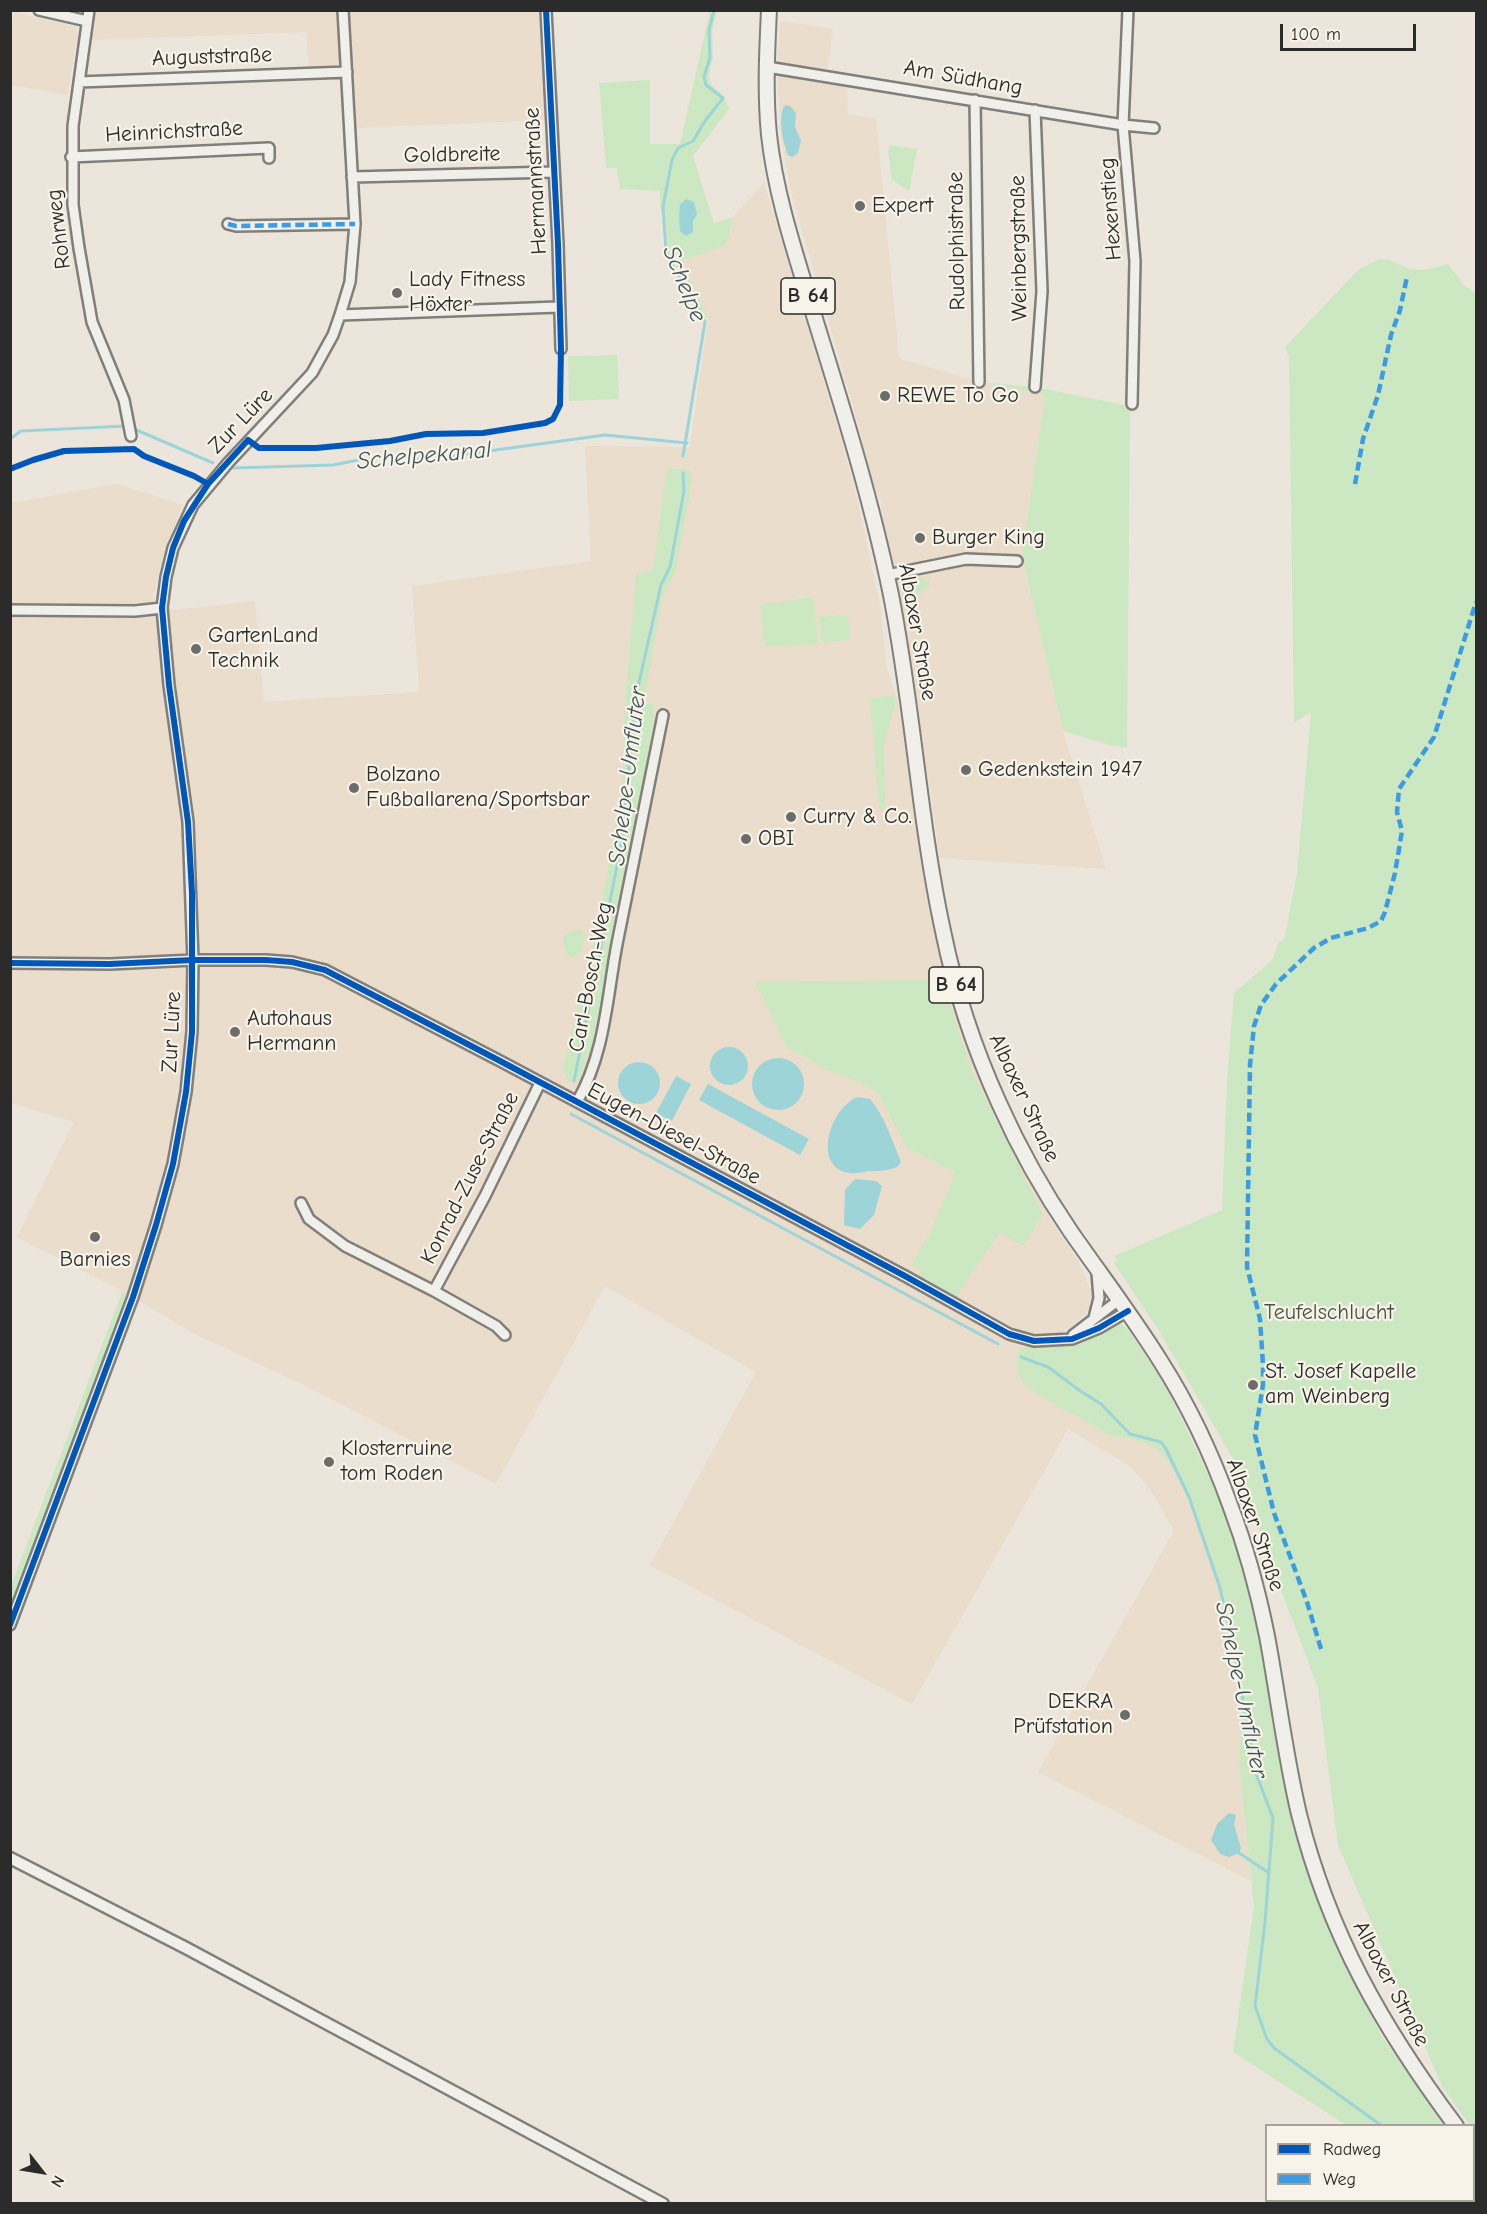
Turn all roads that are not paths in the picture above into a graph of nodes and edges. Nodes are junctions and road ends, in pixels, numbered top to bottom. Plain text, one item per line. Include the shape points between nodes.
1 (39, 10) edge
2 (89, 10) edge
3 (343, 10) edge
4 (546, 10) edge
5 (769, 10) edge
6 (1128, 10) edge
7 (87, 21) junction
8 (766, 67) junction
9 (347, 72) junction
10 (79, 82) junction
11 (975, 100) junction
12 (1035, 110) junction
13 (1124, 125) junction
14 (1154, 128) dead end
15 (71, 157) junction
16 (269, 158) dead end
17 (554, 172) junction
18 (352, 177) junction
19 (228, 224) dead end
20 (355, 224) junction
21 (558, 307) junction
22 (340, 315) junction
23 (561, 349) dead end
24 (979, 382) dead end
25 (1035, 387) dead end
26 (1132, 404) dead end
27 (131, 436) dead end
28 (1017, 561) dead end
29 (887, 575) junction
30 (162, 608) junction
31 (10, 610) edge
32 (663, 715) dead end
33 (194, 960) junction
34 (10, 963) edge
35 (540, 1083) junction
36 (577, 1102) junction
37 (300, 1203) dead end
38 (1096, 1268) junction
39 (434, 1291) junction
40 (1124, 1305) junction
41 (1094, 1319) junction
42 (505, 1335) dead end
43 (1063, 1340) junction
44 (10, 1625) edge
45 (10, 1858) edge
46 (1455, 2124) edge
47 (663, 2204) edge

1 - 7 street
2 - 7 street, Rohrweg
3 - 9 street, Zur Lüre
4 - 17 street, Hermannstraße
5 - 8 main road, Albaxer Straße / B 64
6 - 13 street, Hexenstieg
7 - 10 street, Rohrweg
8 - 11 street, Am Südhang
8 - 29 main road, Albaxer Straße / B 64 via 770,137 780,194 857,457
9 - 10 street, Auguststraße
9 - 18 street, Zur Lüre
10 - 15 street, Rohrweg
11 - 12 street, Am Südhang
11 - 24 street, Rudolphistraße
12 - 13 street, Am Südhang
12 - 25 street, Weinbergstraße via 1042,291
13 - 14 street, Am Südhang
13 - 26 street, Hexenstieg via 1135,261
15 - 16 street, Heinrichstraße via 269,147
15 - 27 street, Rohrweg via 73,205 92,322 124,400
17 - 18 street, Goldbreite
17 - 21 street, Hermannstraße
18 - 20 street, Zur Lüre
19 - 20 street
20 - 22 street, Zur Lüre via 351,282
21 - 22 street
21 - 23 street, Hermannstraße
22 - 30 street, Zur Lüre via 312,373 193,505 174,548
28 - 29 street via 966,559
29 - 38 main road, Albaxer Straße / B 64 via 942,931 961,1000 984,1069 1014,1135 1049,1198
30 - 31 street
30 - 33 street, Zur Lüre via 188,822
32 - 36 street, Carl-Bosch-Weg via 602,1034 591,1075
33 - 34 street, Eugen-Diesel-Straße
33 - 35 street, Eugen-Diesel-Straße via 292,962 325,970
33 - 44 street, Zur Lüre via 186,1092 173,1164 133,1297
35 - 36 street, Eugen-Diesel-Straße
35 - 39 street, Konrad-Zuse-Straße
36 - 43 street, Eugen-Diesel-Straße via 1009,1334 1034,1341
37 - 39 street, Konrad-Zuse-Straße via 309,1219 345,1246
38 - 40 main road, Albaxer Straße / B 64
38 - 41 street via 1099,1288
39 - 42 street, Konrad-Zuse-Straße
40 - 41 street
40 - 43 street, Eugen-Diesel-Straße via 1084,1335
40 - 46 main road, Albaxer Straße / B 64 via 1182,1397 1230,1502 1258,1593 1299,1815 1338,1933 1387,2026
41 - 43 street
45 - 47 street

